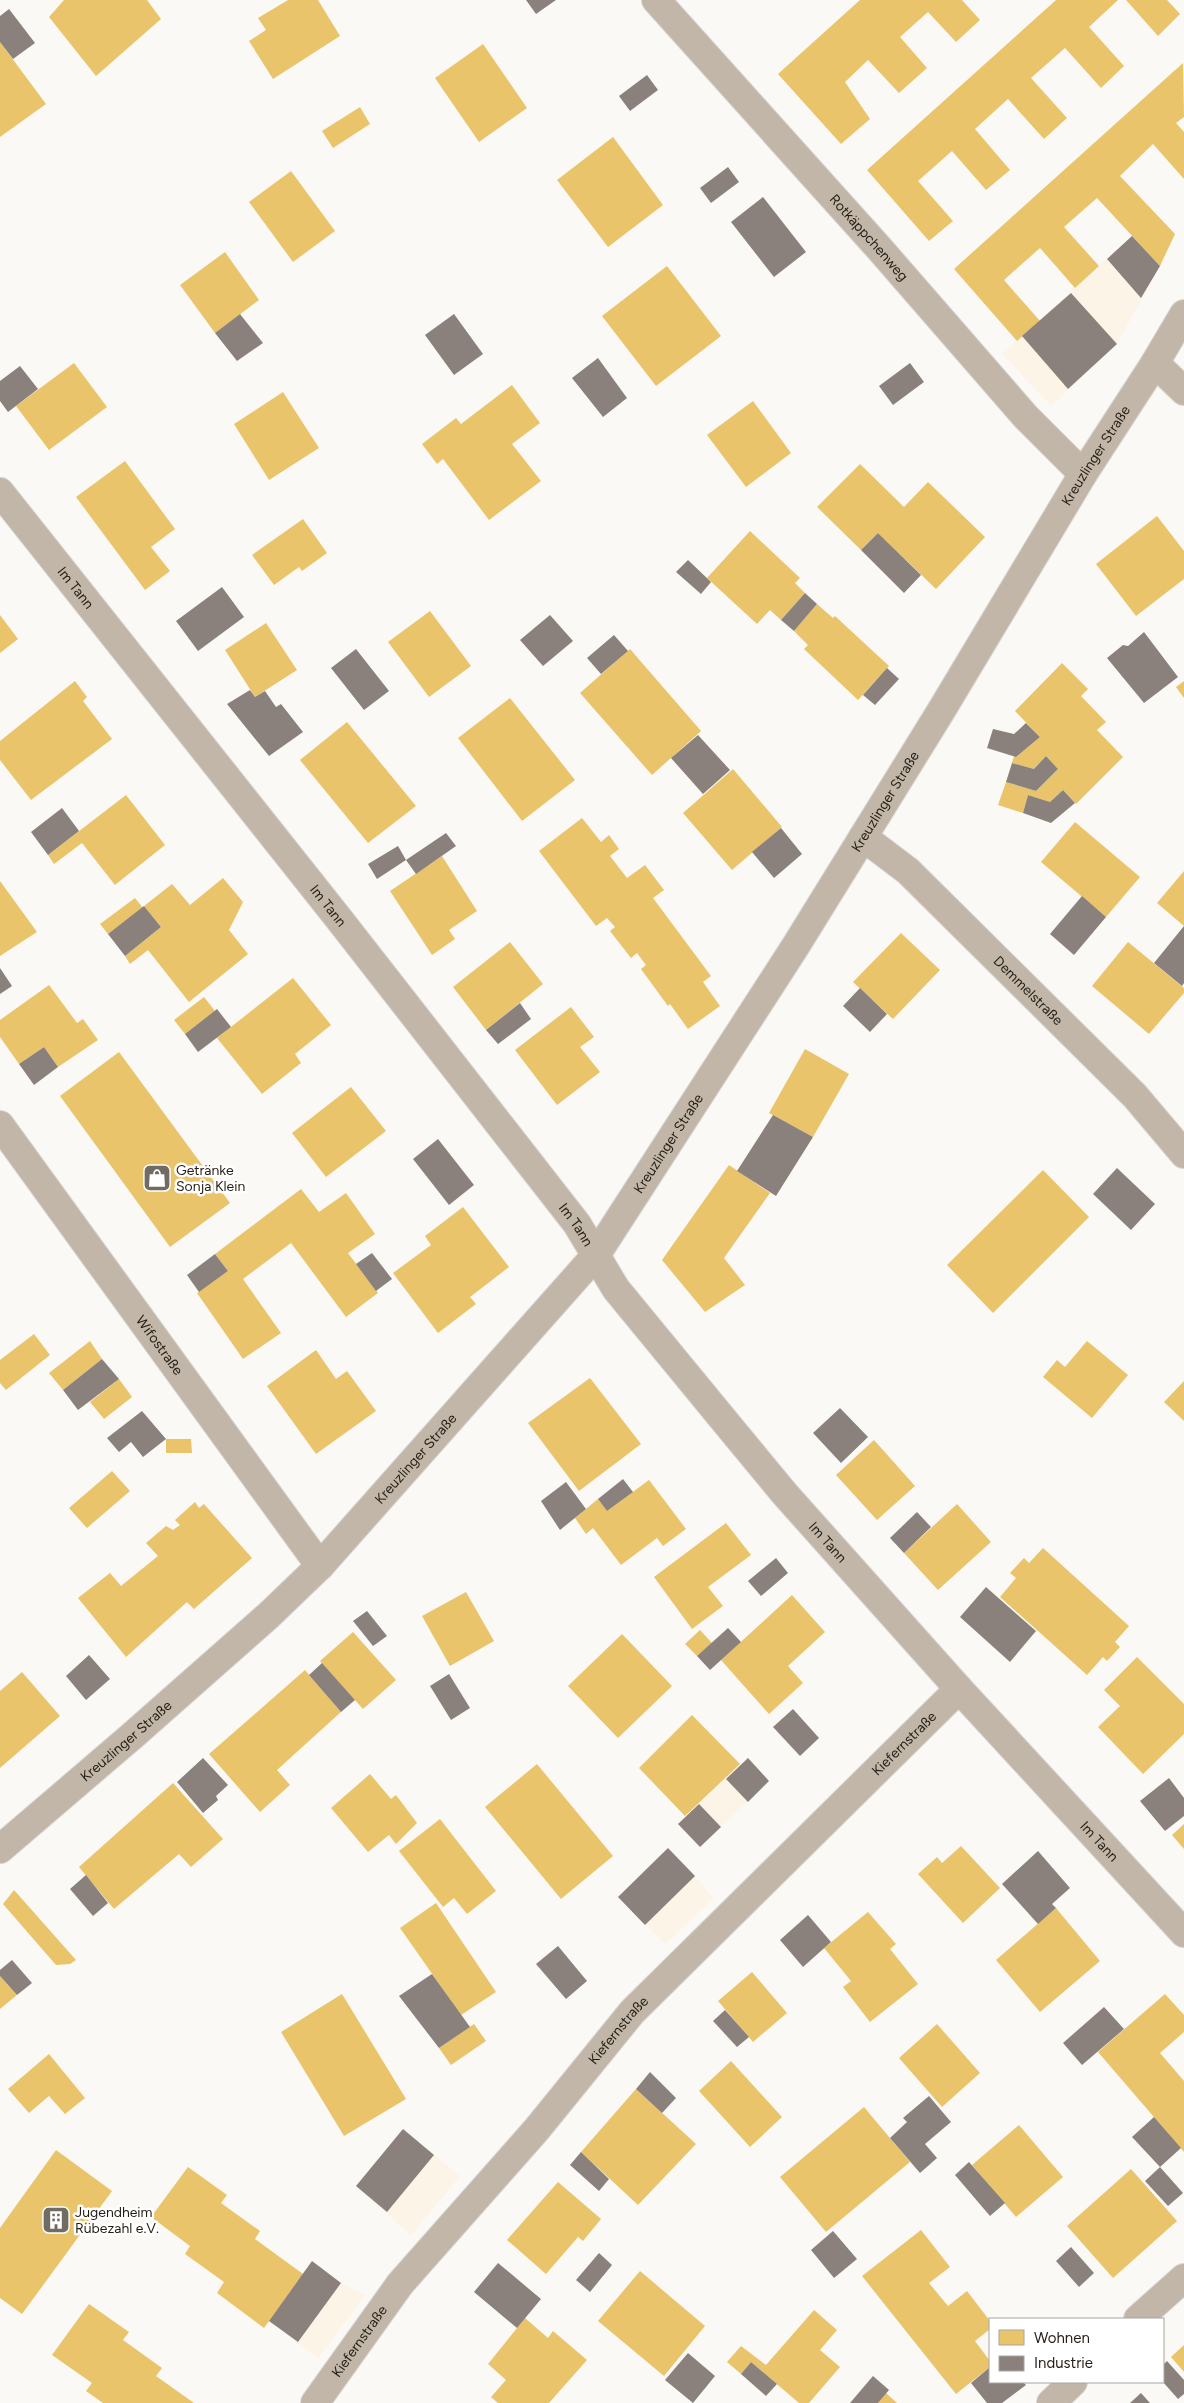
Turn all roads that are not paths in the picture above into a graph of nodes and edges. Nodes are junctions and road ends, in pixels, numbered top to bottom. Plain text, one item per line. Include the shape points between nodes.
1 (656, 0) edge
2 (1184, 314) edge
3 (1156, 363) junction
4 (1184, 391) edge
5 (1083, 474) junction
6 (0, 492) edge
7 (863, 837) junction
8 (0, 1125) edge
9 (1184, 1154) edge
10 (596, 1255) junction
11 (320, 1566) junction
12 (959, 1689) junction
13 (0, 1849) edge
14 (1184, 1932) edge
15 (1184, 2278) edge
16 (1139, 2318) edge
17 (1072, 2383) edge
18 (315, 2403) edge
19 (1051, 2403) edge

1 - 5 street, Rotkäppchenweg via 1025,416
2 - 3 street, Kreuzlinger Straße
3 - 4 street
3 - 5 street, Kreuzlinger Straße
5 - 7 street, Kreuzlinger Straße via 1034,560
6 - 10 street, Im Tann via 577,1224
7 - 9 street, Demmelstraße via 908,871 1135,1096
7 - 10 street, Kreuzlinger Straße
8 - 11 street, Wifostraße
10 - 11 street, Kreuzlinger Straße
10 - 12 street, Im Tann via 616,1289 784,1492
11 - 13 street, Kreuzlinger Straße via 269,1615
12 - 14 street, Im Tann
12 - 18 street, Kiefernstraße via 632,2012 537,2129 400,2284
15 - 16 street
17 - 19 street

